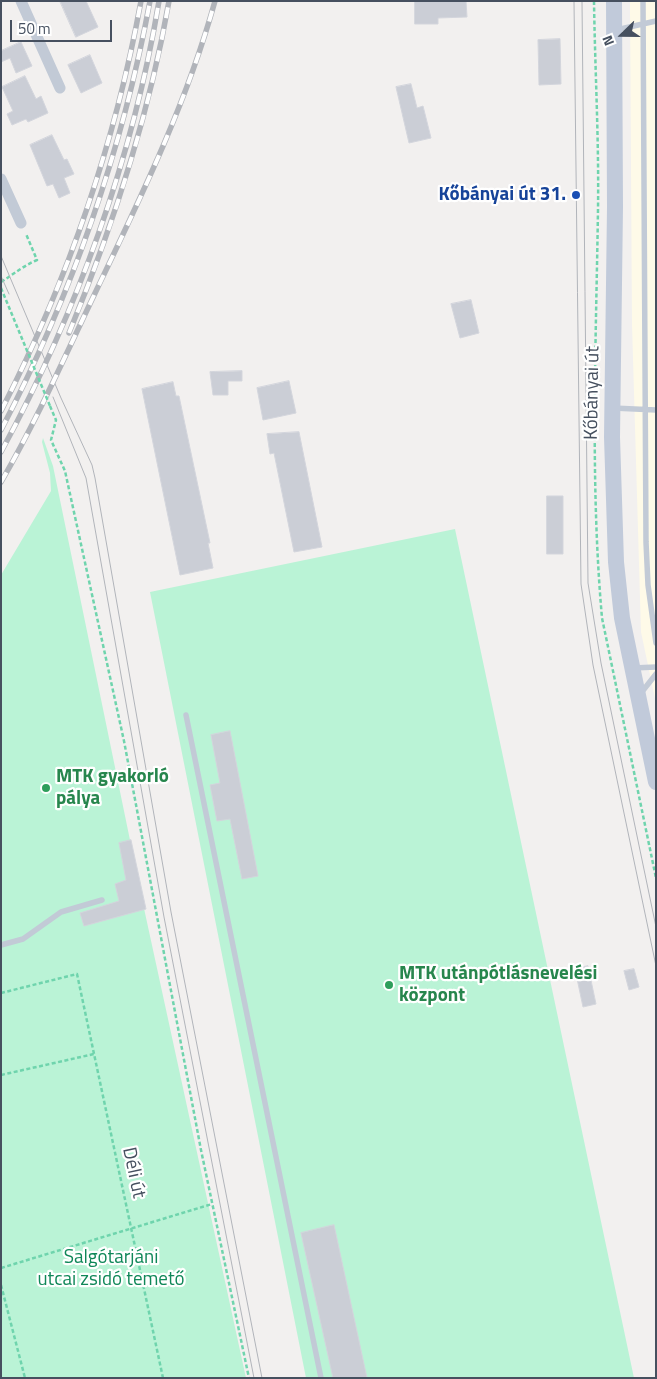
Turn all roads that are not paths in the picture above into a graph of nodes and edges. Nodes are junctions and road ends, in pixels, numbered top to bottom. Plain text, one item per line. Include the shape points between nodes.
1 (21, 1) edge
2 (614, 1) edge
3 (643, 1) edge
4 (656, 21) edge
5 (644, 25) junction
6 (614, 30) junction
7 (60, 88) dead end
8 (1, 180) edge
9 (21, 223) road end
10 (613, 408) junction
11 (644, 409) junction
12 (656, 410) edge
13 (656, 643) edge
14 (656, 667) edge
15 (632, 668) junction
16 (656, 674) edge
17 (638, 696) junction
18 (186, 714) dead end
19 (656, 782) edge
20 (102, 900) dead end
21 (1, 945) edge
22 (321, 1378) edge

1 - 7 street
2 - 6 main road, Kőbányai út
3 - 5 lane
4 - 5 lane
5 - 6 lane
5 - 11 lane
6 - 10 main road, Kőbányai út
8 - 9 street
10 - 11 lane
10 - 15 main road, Kőbányai út via 616,562
11 - 12 lane
11 - 13 lane via 648,585
14 - 15 lane
15 - 17 main road, Kőbányai út
16 - 17 lane
17 - 19 main road, Kőbányai út
18 - 22 lane
20 - 21 lane via 60,912 23,939

